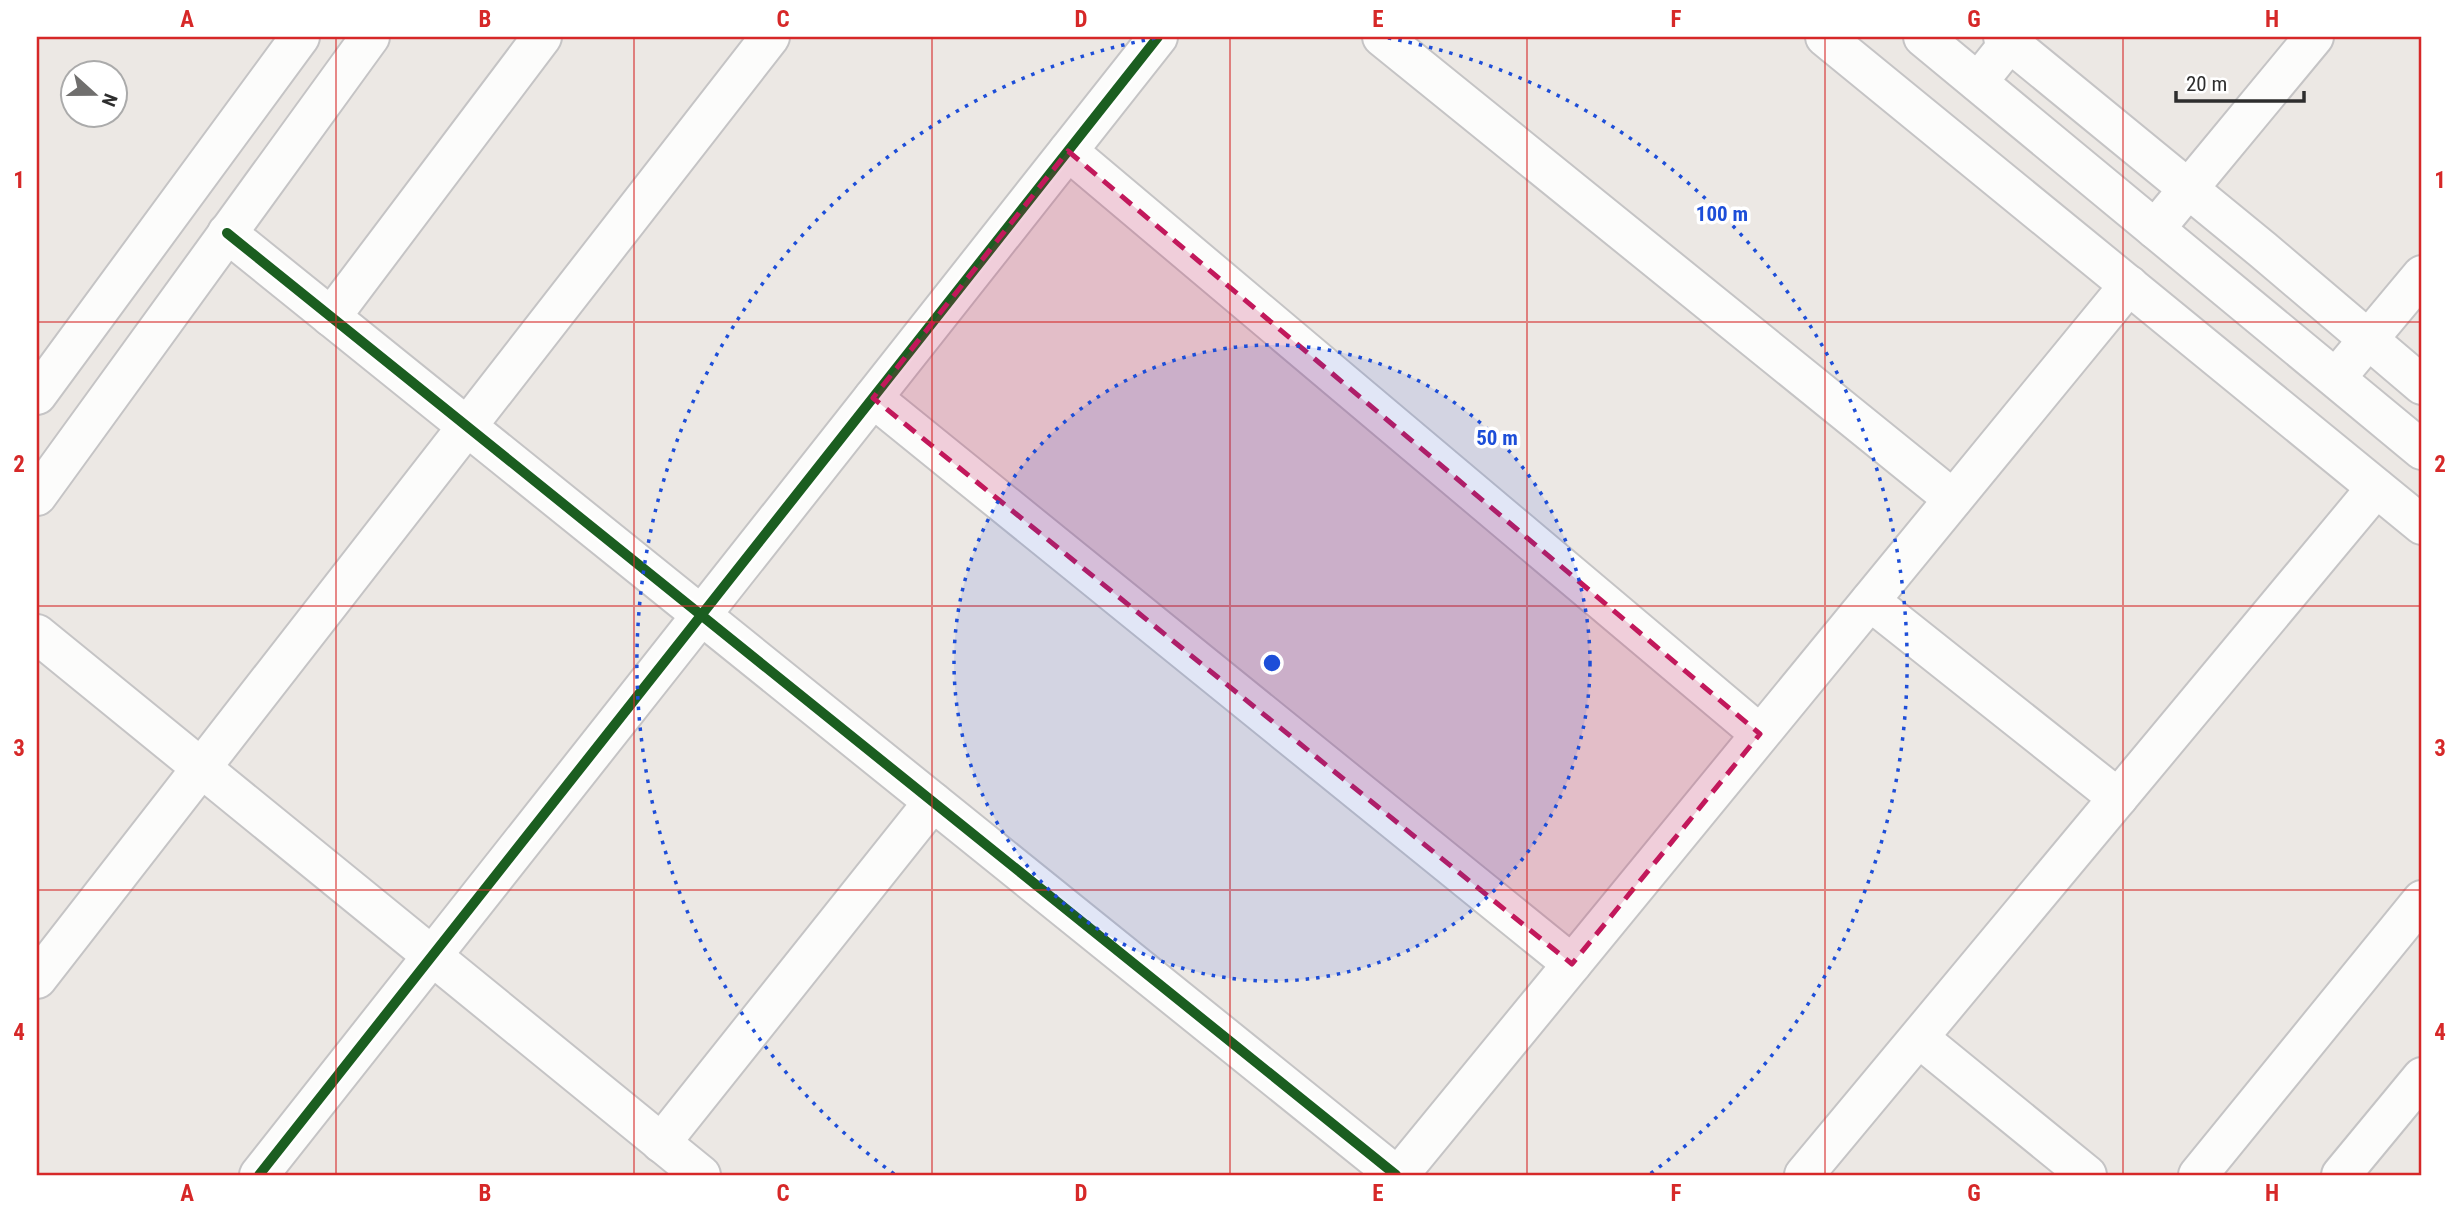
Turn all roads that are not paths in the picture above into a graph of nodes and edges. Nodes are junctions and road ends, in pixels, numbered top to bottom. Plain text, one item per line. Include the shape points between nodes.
1 (300, 37) edge
2 (370, 37) edge
3 (542, 37) edge
4 (770, 37) edge
5 (1158, 37) edge
6 (1382, 37) edge
7 (1825, 37) edge
8 (1923, 37) edge
9 (2314, 37) edge
10 (2009, 39) edge
11 (1978, 82) junction
12 (1068, 151) junction
13 (2189, 189) junction
14 (2155, 229) junction
15 (227, 233) junction
16 (2422, 275) edge
17 (2129, 285) junction
18 (331, 317) junction
19 (2369, 340) junction
20 (2336, 378) junction
21 (2422, 385) edge
22 (37, 395) edge
23 (873, 398) junction
24 (467, 426) junction
25 (2422, 450) edge
26 (2376, 488) junction
27 (37, 496) edge
28 (1953, 499) junction
29 (2422, 526) edge
30 (1870, 601) junction
31 (701, 616) junction
32 (37, 634) edge
33 (1760, 734) junction
34 (201, 768) junction
35 (2118, 798) junction
36 (933, 802) junction
37 (2422, 900) edge
38 (432, 957) junction
39 (1572, 964) junction
40 (37, 979) edge
41 (1919, 1038) junction
42 (2422, 1077) edge
43 (661, 1143) junction
44 (259, 1175) edge
45 (701, 1175) edge
46 (1397, 1175) edge
47 (1804, 1175) edge
48 (2087, 1175) edge
49 (2198, 1175) edge
50 (2342, 1175) edge

1 - 22 street
2 - 15 street
3 - 18 street
4 - 24 street
5 - 12 street
6 - 28 street
7 - 17 street
8 - 11 street
9 - 13 street
10 - 11 street
10 - 13 street
11 - 14 street
12 - 23 street
12 - 33 street
13 - 14 street
13 - 19 street
14 - 20 street
15 - 18 street
15 - 27 street
16 - 19 street
17 - 26 street
17 - 28 street
18 - 24 street
19 - 20 street
19 - 21 street
20 - 25 street
23 - 31 street
23 - 39 street
24 - 31 street
24 - 34 street
26 - 29 street
26 - 35 street
28 - 30 street
30 - 33 street
30 - 35 street
31 - 36 street
31 - 38 street
32 - 34 street
33 - 39 street
34 - 38 street
34 - 40 street
35 - 41 street
36 - 43 street
36 - 46 street
37 - 49 street
38 - 43 street
38 - 44 street
39 - 46 street
41 - 47 street
41 - 48 street
42 - 50 street
43 - 45 street

